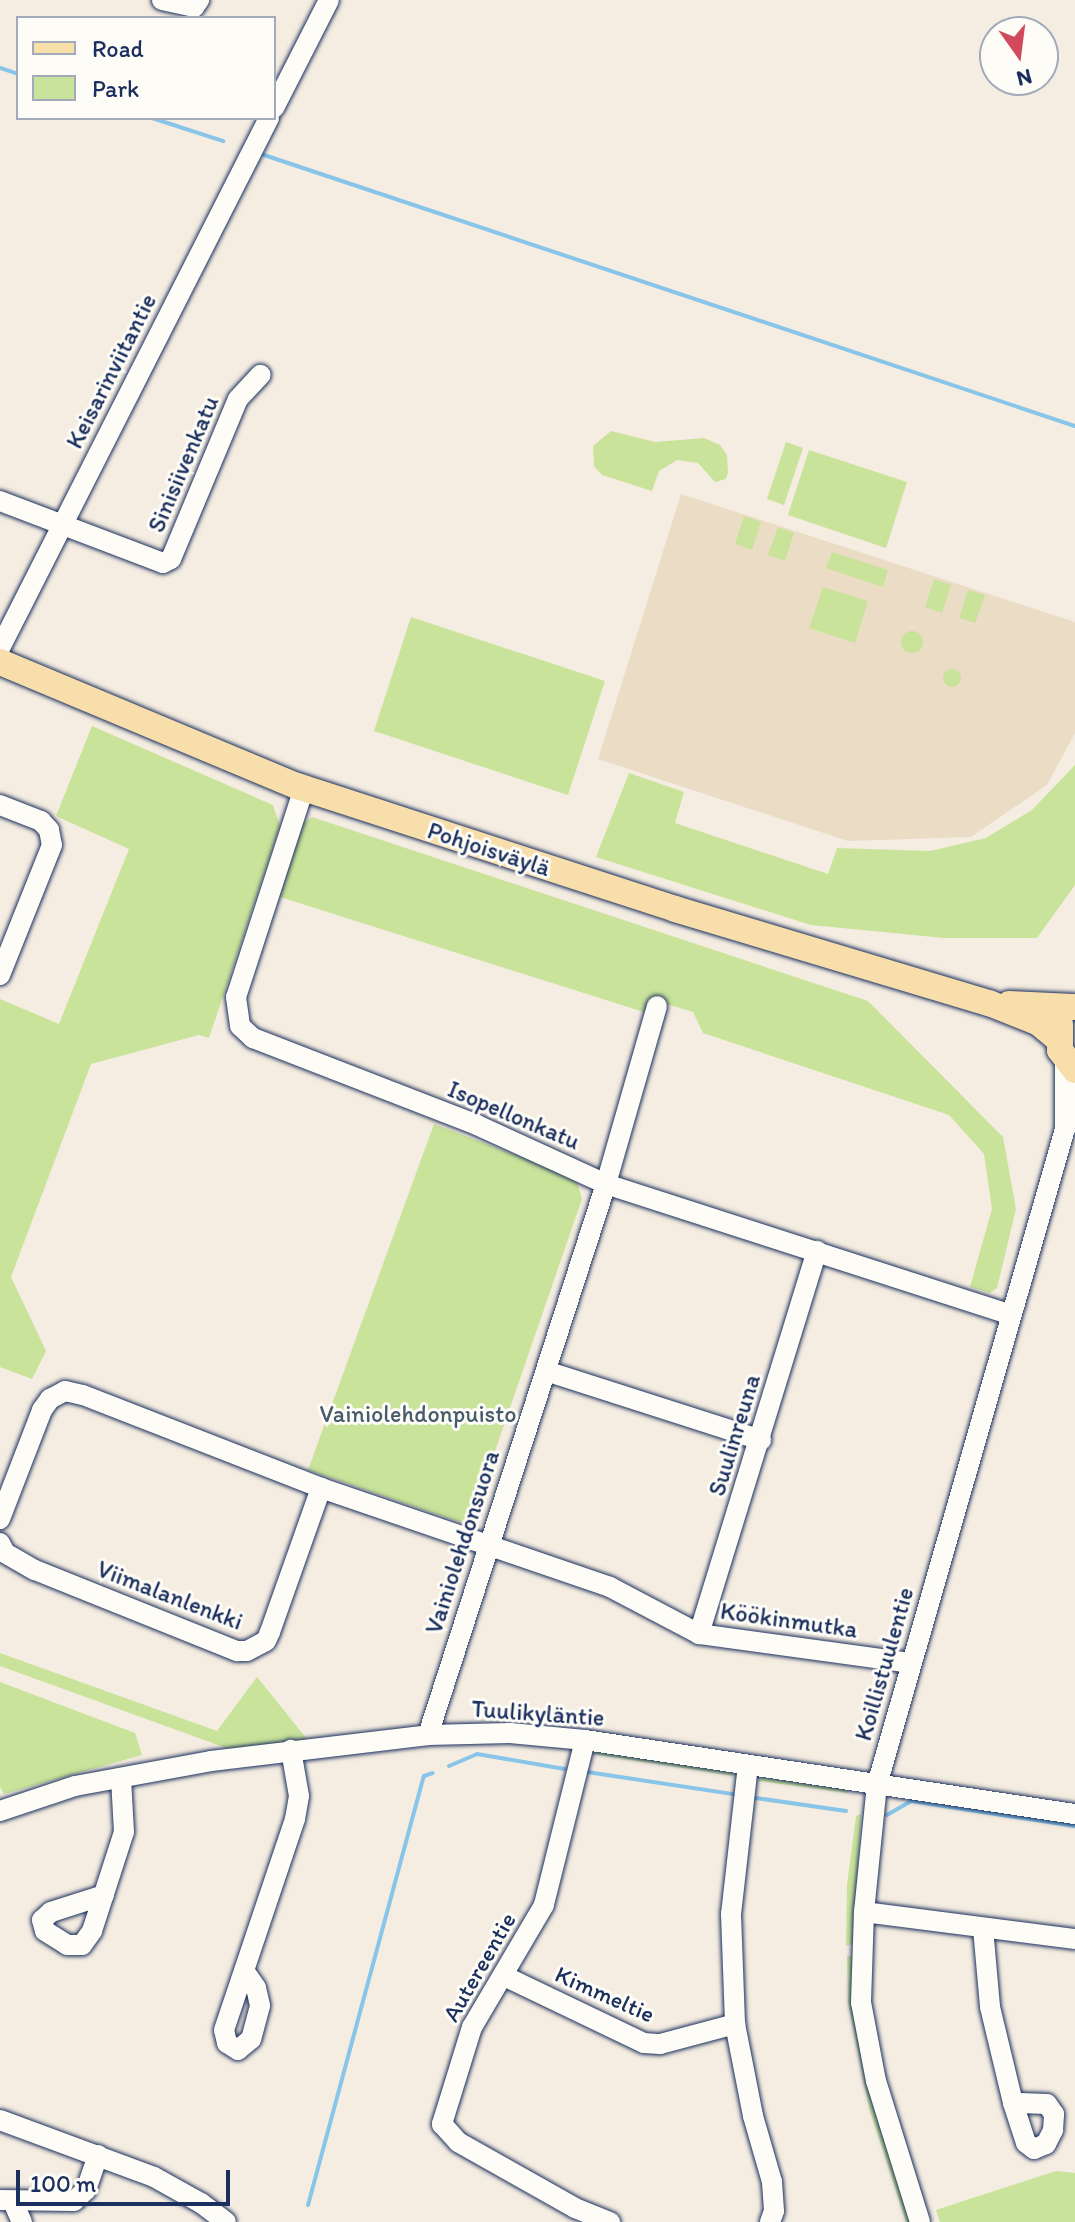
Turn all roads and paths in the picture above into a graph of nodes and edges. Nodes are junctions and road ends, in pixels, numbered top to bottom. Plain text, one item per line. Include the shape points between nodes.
1 (162, 0) edge
2 (199, 0) edge
3 (329, 0) edge
4 (276, 104) edge
5 (268, 120) edge
6 (260, 375) dead end
7 (0, 501) edge
8 (62, 525) junction
9 (0, 648) edge
10 (0, 662) edge
11 (304, 788) junction
12 (0, 805) edge
13 (0, 975) edge
14 (989, 1003) junction
15 (657, 1006) dead end
16 (1074, 1006) edge
17 (1066, 1056) edge
18 (1070, 1121) edge
19 (606, 1184) junction
20 (817, 1251) junction
21 (1011, 1315) junction
22 (546, 1371) junction
23 (761, 1440) junction
24 (321, 1488) junction
25 (0, 1519) edge
26 (0, 1543) edge
27 (486, 1547) junction
28 (699, 1634) junction
29 (911, 1663) junction
30 (428, 1735) junction
31 (585, 1740) junction
32 (291, 1750) junction
33 (748, 1765) junction
34 (121, 1778) junction
35 (877, 1785) junction
36 (0, 1811) edge
37 (1075, 1814) edge
38 (104, 1895) dead end
39 (864, 1912) junction
40 (983, 1928) junction
41 (1075, 1939) edge
42 (245, 1972) dead end
43 (504, 1976) junction
44 (735, 2024) junction
45 (1013, 2103) dead end
46 (0, 2120) edge
47 (98, 2155) junction
48 (6, 2201) edge
49 (22, 2222) edge
50 (226, 2222) edge
51 (610, 2222) edge
52 (770, 2222) edge
53 (920, 2222) edge

1 - 2 street via 194,7
3 - 4 street
5 - 8 street, Keisarinviitantie
6 - 8 street, Sinisiivenkatu via 238,399 171,559 163,563 142,558
7 - 8 street
8 - 9 street, Keisarinviitantie
10 - 11 main road, Pohjoisväylä
11 - 14 main road, Pohjoisväylä via 675,909
11 - 19 street, Isopellonkatu via 236,997 240,1026 253,1038 477,1125
12 - 13 street via 41,821 52,845
14 - 16 main road, Pohjoisväylä
14 - 17 main road, Pohjoisväylä via 1039,1023
15 - 19 street, Vainiolehdonsuora
16 - 17 main road via 1064,1015
17 - 18 street, Koillistuulentie
18 - 21 street, Koillistuulentie
19 - 20 street, Isopellonkatu
19 - 22 street, Vainiolehdonsuora
20 - 21 street, Isopellonkatu
20 - 23 street, Suulinreuna
21 - 29 street, Koillistuulentie
22 - 23 street
22 - 27 street, Vainiolehdonsuora
23 - 28 street, Suulinreuna
24 - 25 street via 65,1391 42,1410
24 - 26 street, Viimalanlenkki via 266,1641 247,1651 35,1570 5,1553
24 - 27 street
27 - 28 street, Köökinmutka via 610,1587
27 - 30 street, Vainiolehdonsuora
28 - 29 street, Köökinmutka
29 - 35 street, Koillistuulentie
30 - 31 street, Tuulikyläntie via 510,1733
30 - 32 street, Tuulikyläntie
31 - 33 street, Tuulikyläntie
31 - 43 street, Autereentie via 544,1905
32 - 34 street, Tuulikyläntie
32 - 42 street via 299,1796 295,1819
33 - 35 street, Tuulikyläntie
33 - 44 street via 731,1914
34 - 36 street, Tuulikyläntie via 75,1786
34 - 38 street via 124,1832
35 - 37 street, Tuulikyläntie
35 - 39 street, Koillistuulentie
39 - 40 street
39 - 53 street, Koillistuulentie via 861,2002 876,2081
40 - 41 street
40 - 45 street via 990,2007
43 - 44 street, Kimmeltie via 644,2043 660,2044
43 - 51 street, Autereentie via 463,2047 442,2124 458,2142
44 - 52 street via 772,2182
46 - 47 street
47 - 48 street via 86,2190 74,2201
47 - 50 street via 154,2177
48 - 49 street

